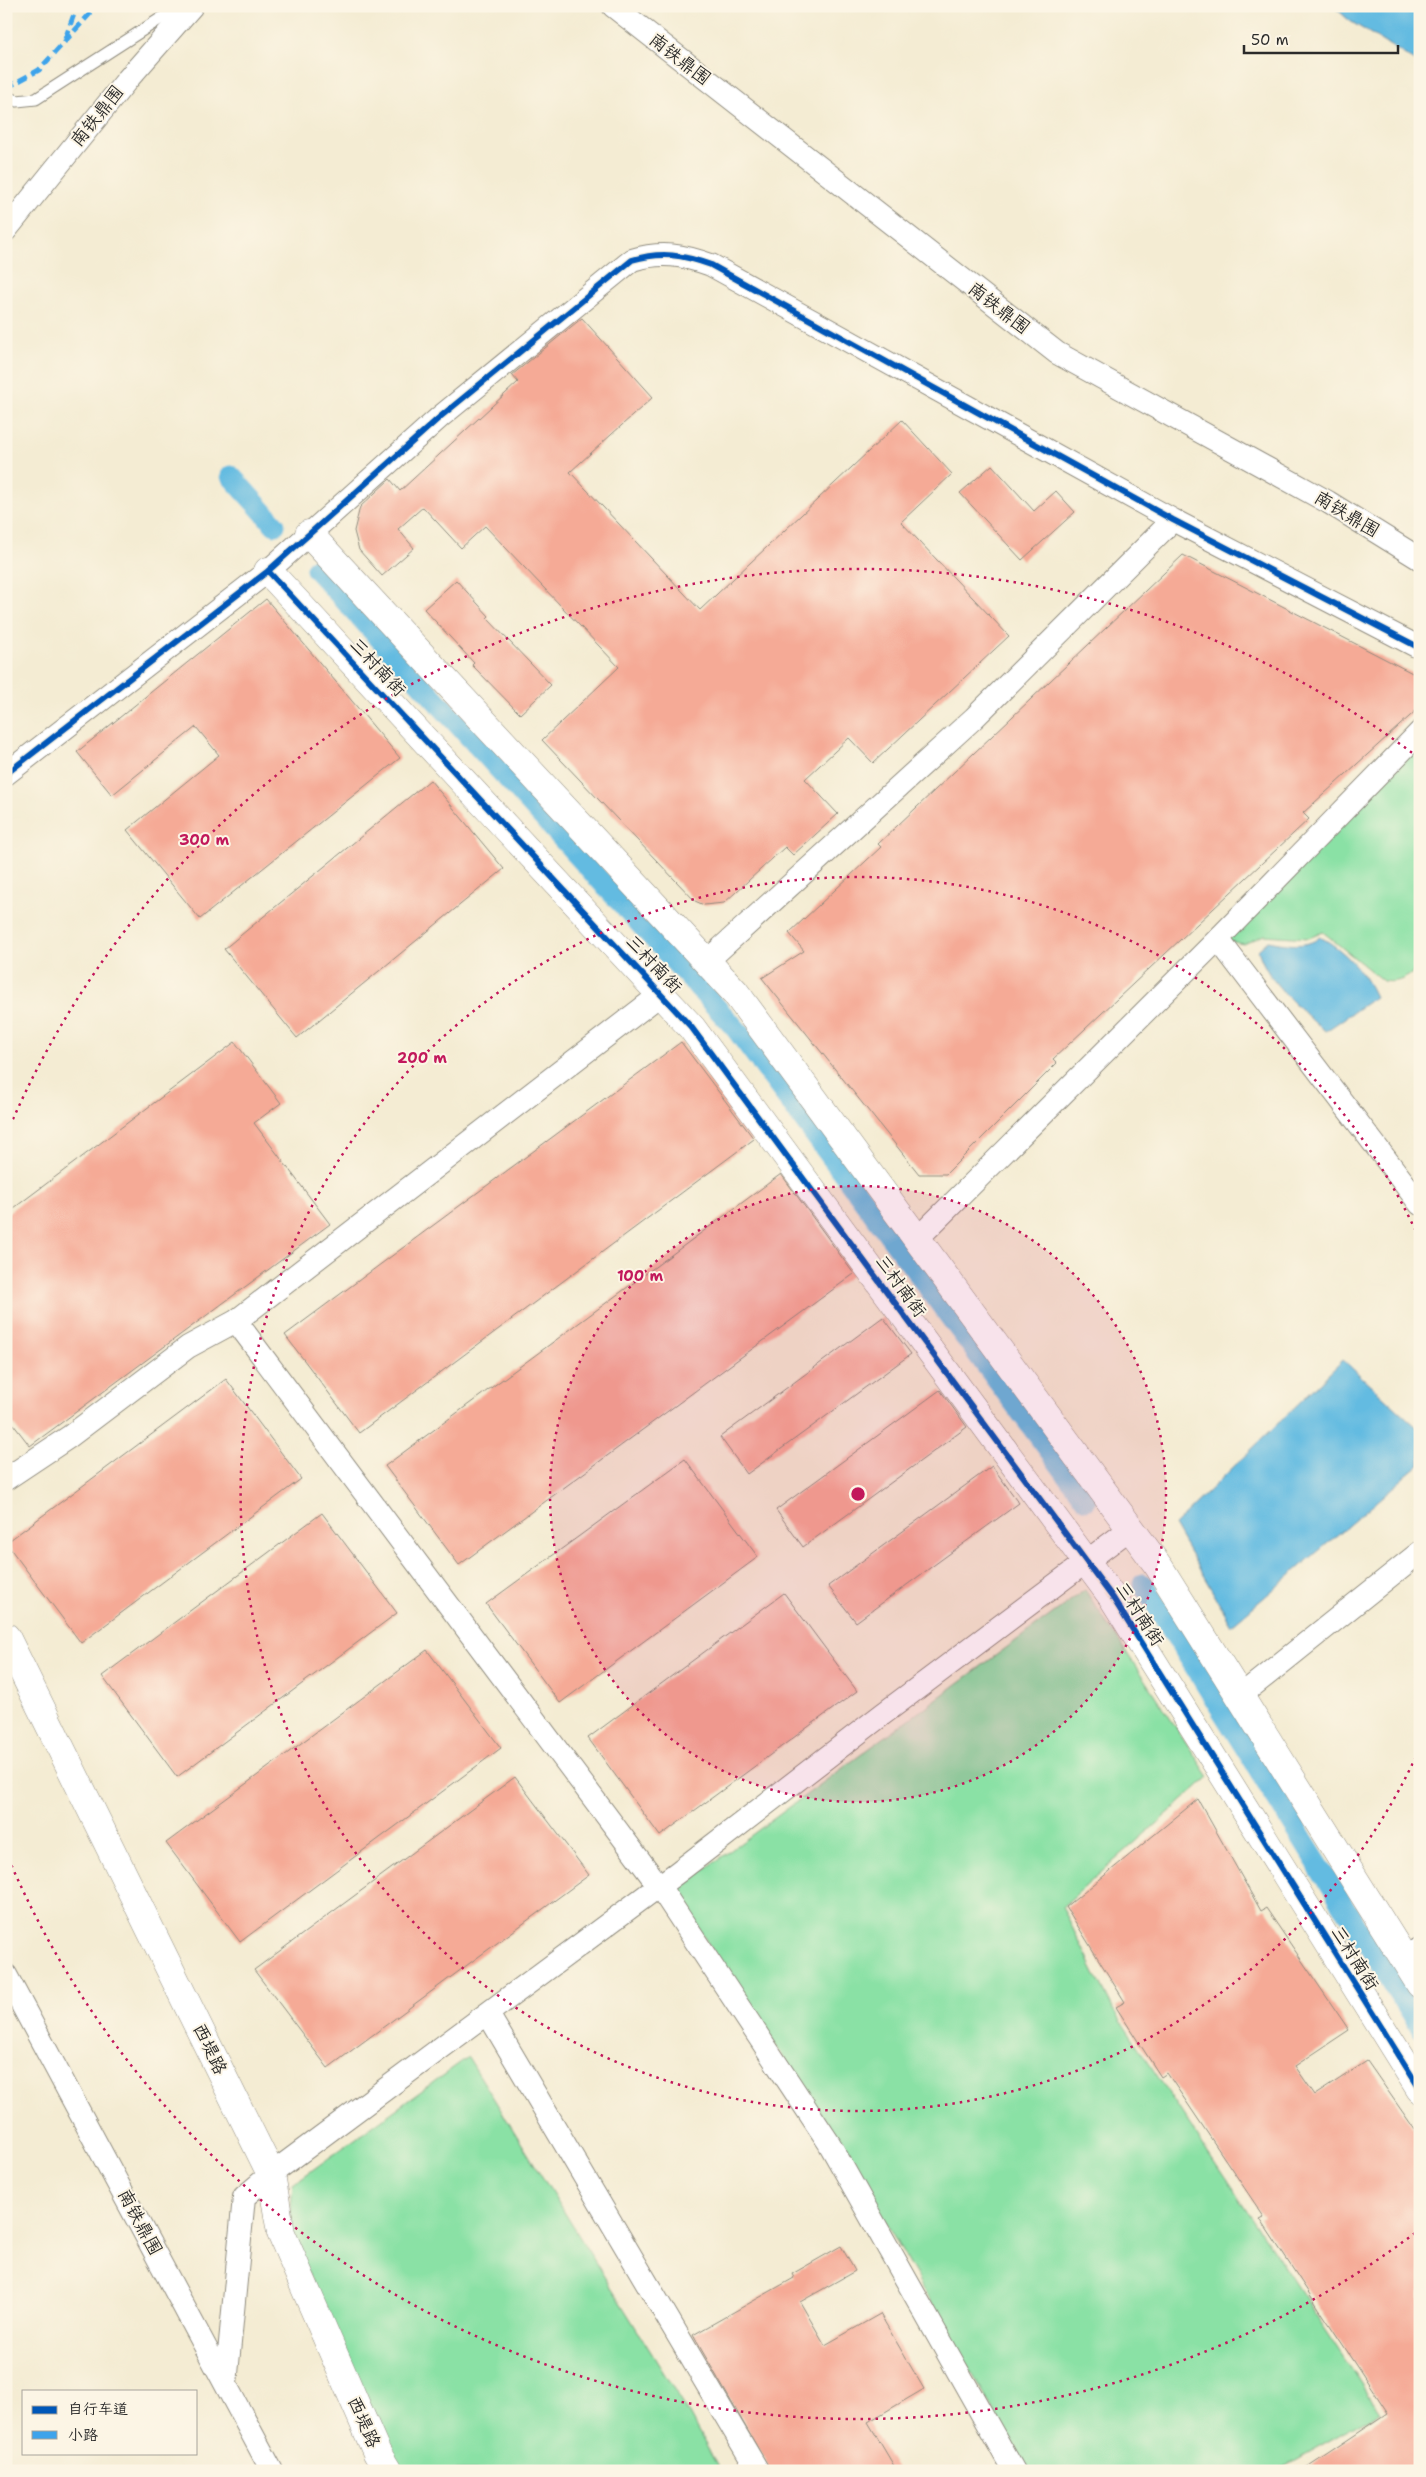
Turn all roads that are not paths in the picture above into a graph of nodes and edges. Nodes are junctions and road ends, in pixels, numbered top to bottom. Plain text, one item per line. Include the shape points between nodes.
1 (180, 6) edge
2 (192, 6) edge
3 (613, 6) edge
4 (6, 96) edge
5 (6, 230) edge
6 (1173, 520) junction
7 (309, 534) junction
8 (1420, 559) edge
9 (268, 571) junction
10 (1420, 648) edge
11 (1420, 732) edge
12 (6, 774) edge
13 (1218, 939) junction
14 (706, 962) junction
15 (661, 994) junction
16 (1420, 1204) edge
17 (917, 1239) junction
18 (236, 1321) junction
19 (6, 1479) edge
20 (1131, 1528) junction
21 (1420, 1552) edge
22 (1085, 1561) junction
23 (6, 1637) edge
24 (1240, 1696) junction
25 (659, 1886) junction
26 (1412, 1953) edge
27 (6, 1974) edge
28 (1420, 1984) edge
29 (488, 2014) junction
30 (1420, 2089) edge
31 (271, 2174) junction
32 (226, 2384) junction
33 (272, 2471) edge
34 (388, 2471) edge
35 (758, 2471) edge
36 (1014, 2471) edge

1 - 4 lane via 36,99 17,101
2 - 5 street, 南铁鼎围 via 127,80
3 - 8 street, 南铁鼎围 via 1057,353 1328,502
6 - 7 street via 712,265 683,255 647,255 632,260 440,417
6 - 10 street
6 - 14 street via 974,718
7 - 9 street
7 - 14 street
9 - 12 street
9 - 15 street, 三村南街
11 - 13 street
13 - 16 street
13 - 17 street
14 - 17 street via 735,992
15 - 18 street
15 - 22 street, 三村南街 via 692,1028
17 - 20 street
18 - 19 street via 188,1347 69,1437
18 - 25 street
20 - 22 street
20 - 24 street
21 - 24 street
22 - 25 street
22 - 30 street, 三村南街 via 1113,1598
23 - 31 street, 西堤路
24 - 26 street
25 - 29 street
25 - 36 street via 829,2143
26 - 28 street
27 - 32 street, 南铁鼎围
29 - 31 street
29 - 35 street
31 - 32 street via 244,2197
31 - 34 street, 西堤路 via 281,2233 377,2453
32 - 33 street, 南铁鼎围

